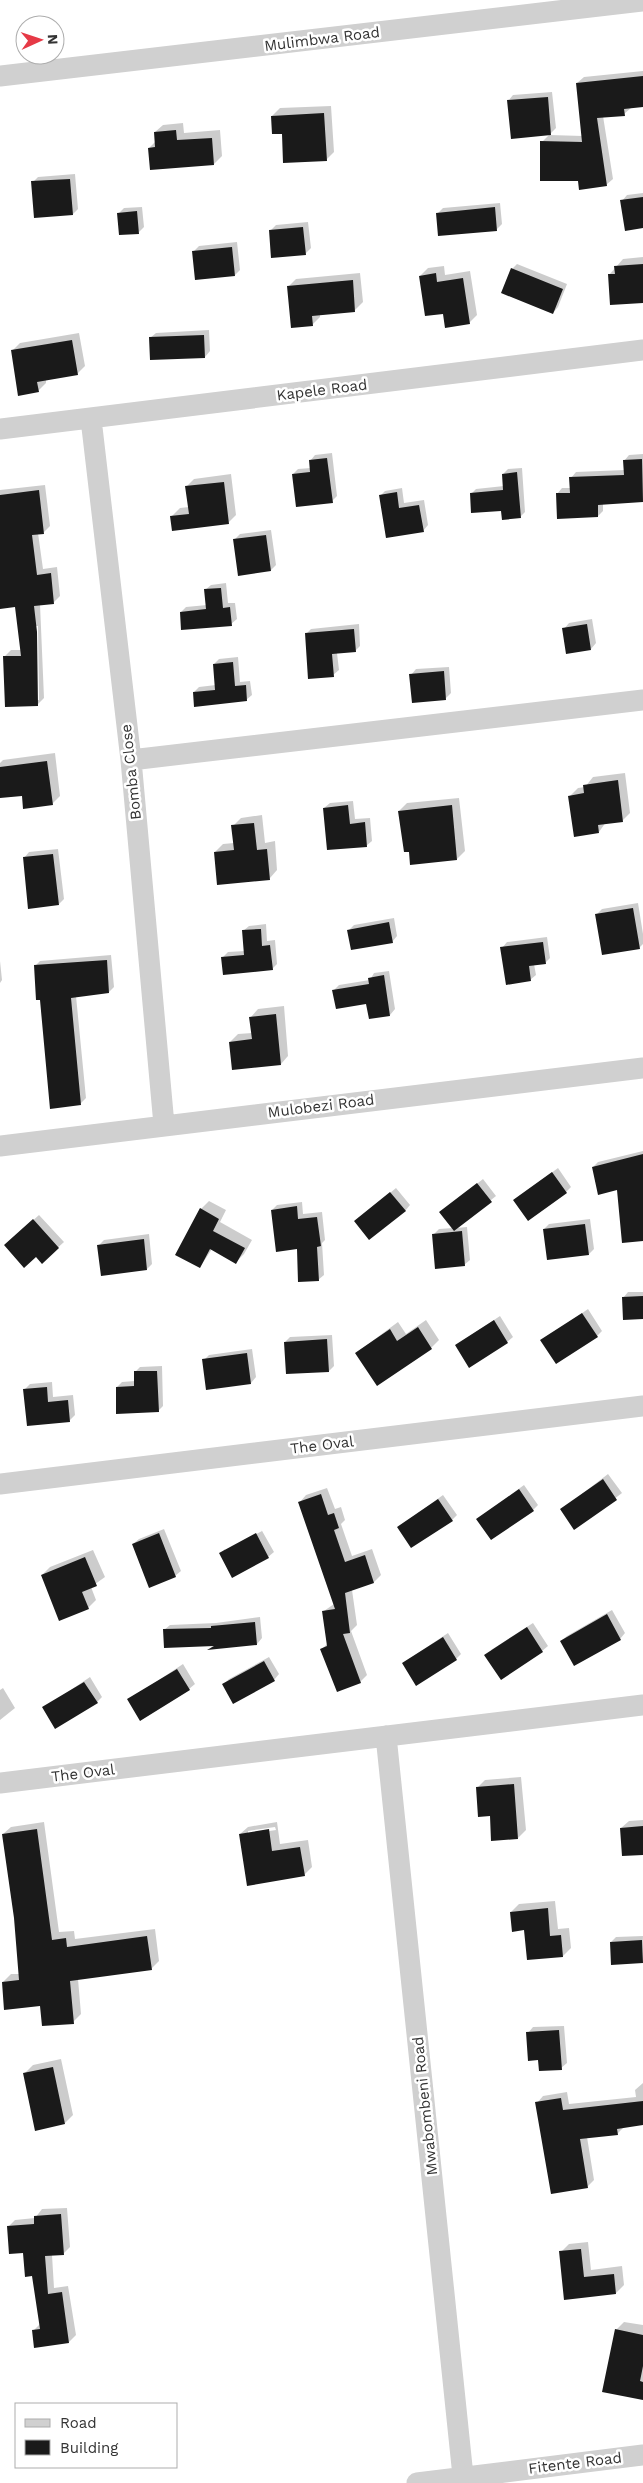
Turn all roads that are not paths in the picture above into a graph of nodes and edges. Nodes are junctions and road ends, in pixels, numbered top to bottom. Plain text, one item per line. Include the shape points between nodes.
1 (643, 1) edge
2 (0, 76) edge
3 (643, 350) edge
4 (91, 419) junction
5 (0, 429) edge
6 (643, 700) edge
7 (131, 760) junction
8 (643, 1068) edge
9 (164, 1125) junction
10 (0, 1146) edge
11 (643, 1406) edge
12 (0, 1484) edge
13 (643, 1705) edge
14 (386, 1736) junction
15 (0, 1783) edge
16 (643, 2455) edge
17 (463, 2476) junction
18 (417, 2483) edge

1 - 2 street, Mulimbwa Road
3 - 4 street, Kapele Road
4 - 5 street, Kapele Road
4 - 7 street, Bomba Close
6 - 7 street
7 - 9 street, Bomba Close
8 - 9 street, Mulobezi Road
9 - 10 street, Mulobezi Road
11 - 12 street, The Oval
13 - 14 street, The Oval
14 - 15 street, The Oval
14 - 17 street, Mwabombeni Road
16 - 17 street, Fitente Road
17 - 18 street, Fitente Road

